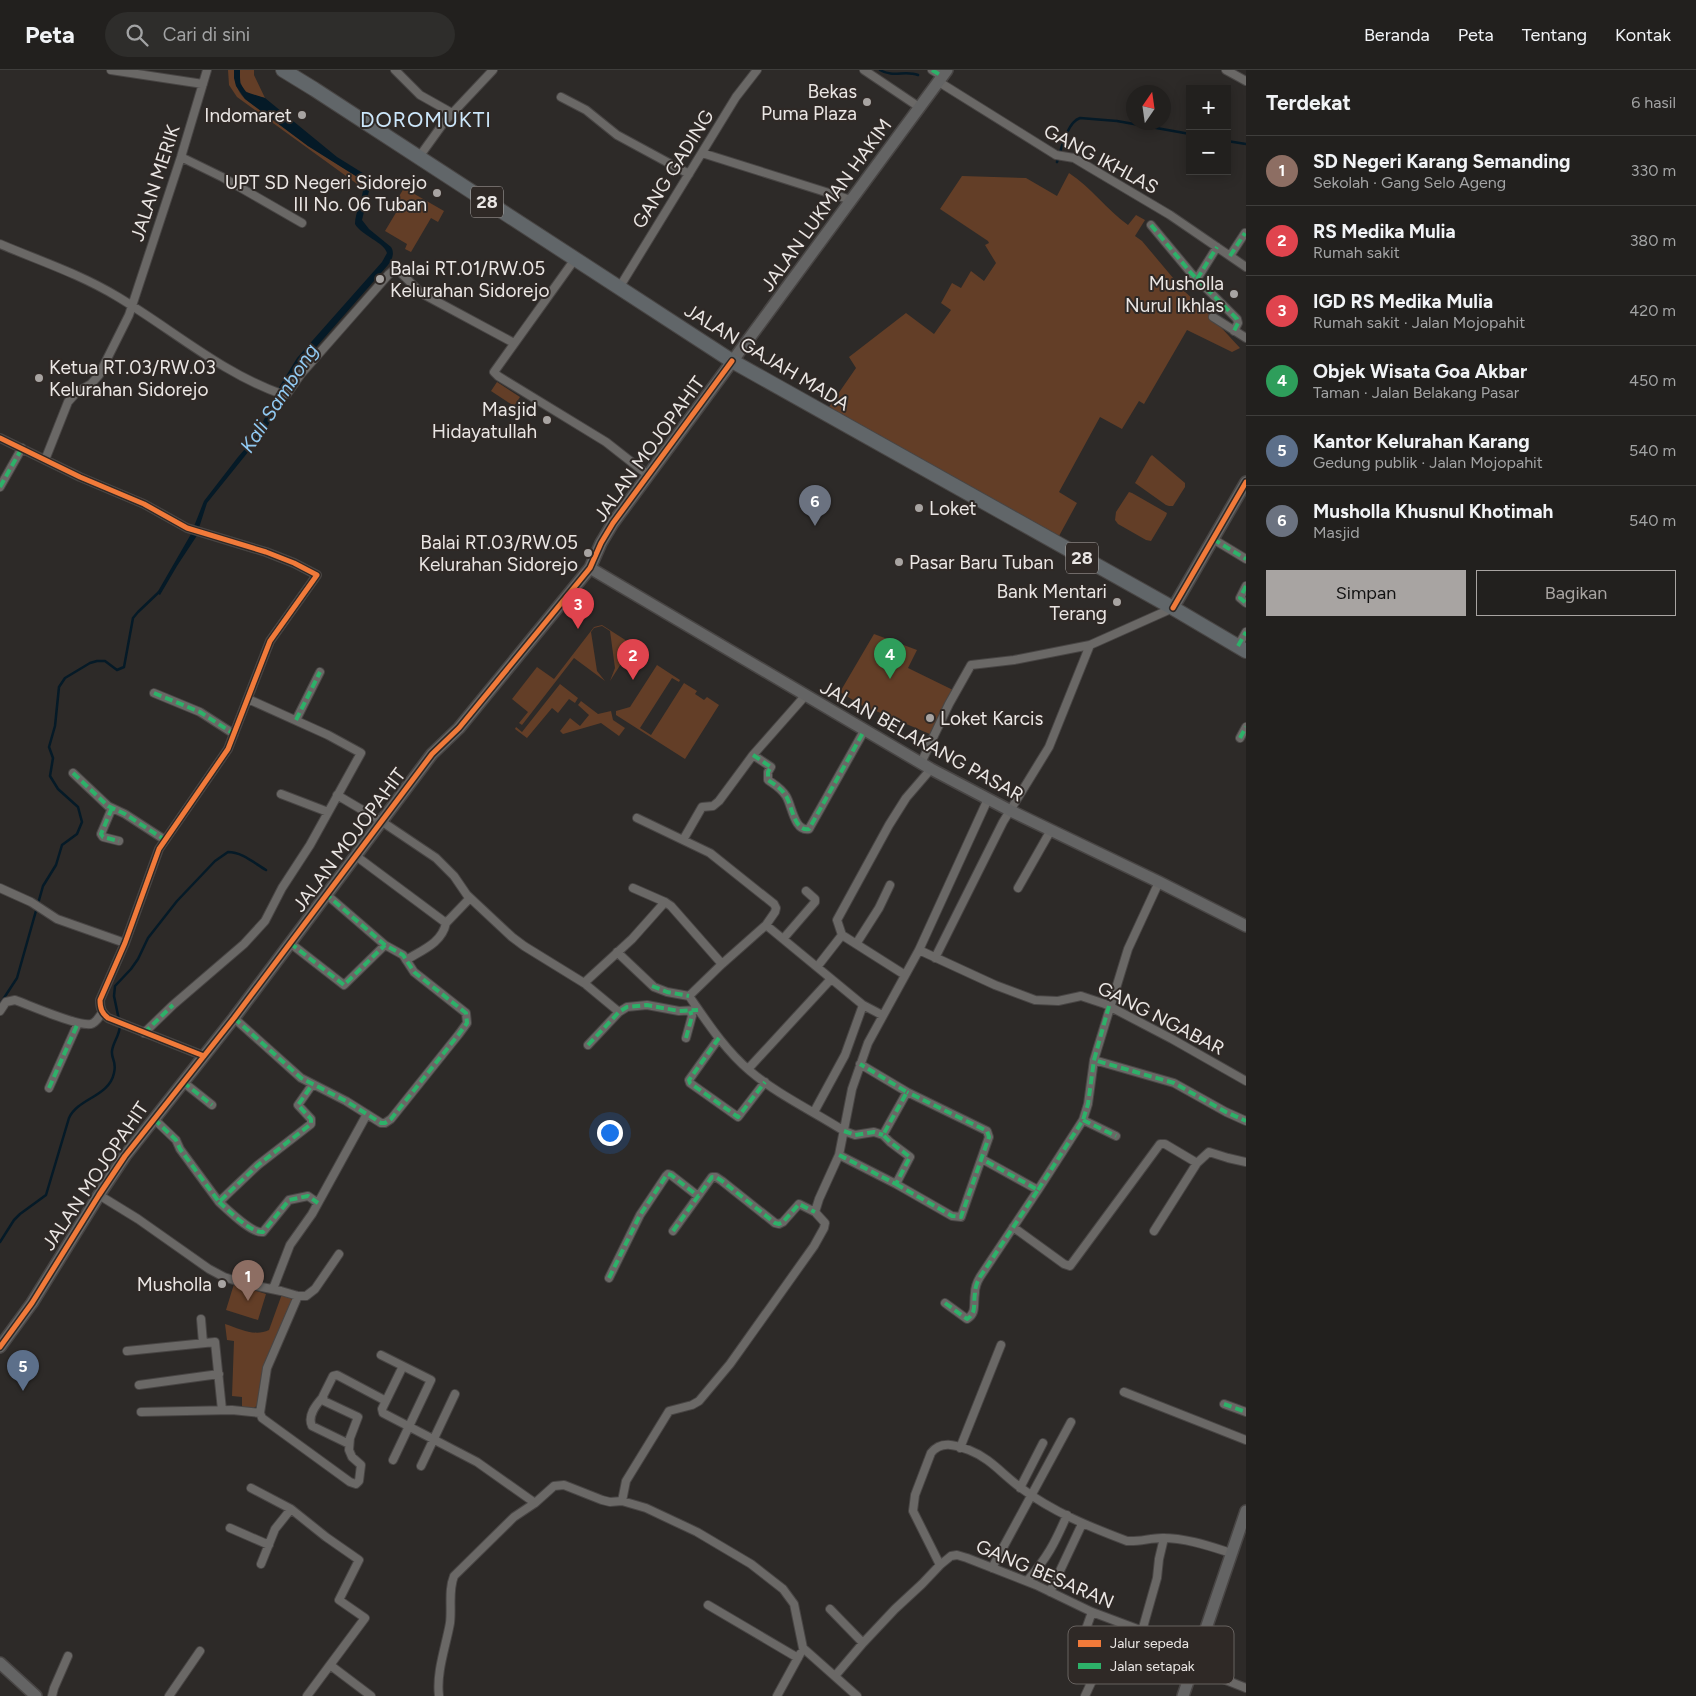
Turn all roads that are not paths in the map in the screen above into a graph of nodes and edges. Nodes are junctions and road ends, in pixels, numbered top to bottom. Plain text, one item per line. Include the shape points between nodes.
1 (111, 70) edge
2 (207, 70) edge
3 (285, 70) edge
4 (395, 70) edge
5 (493, 70) edge
6 (757, 70) edge
7 (864, 70) edge
8 (1226, 70) edge
9 (940, 74) edge
10 (1246, 81) edge
11 (203, 84) junction
12 (561, 97) dead end
13 (920, 107) junction
14 (452, 113) junction
15 (702, 153) junction
16 (181, 157) junction
17 (419, 157) junction
18 (689, 174) junction
19 (851, 200) junction
20 (302, 223) dead end
21 (1151, 225) dead end
22 (1245, 233) edge
23 (0, 244) edge
24 (1217, 247) junction
25 (1230, 256) junction
26 (575, 259) junction
27 (1246, 267) edge
28 (1197, 279) junction
29 (618, 288) junction
30 (132, 305) junction
31 (1213, 317) dead end
32 (1234, 330) junction
33 (1246, 338) edge
34 (514, 343) junction
35 (732, 362) junction
36 (0, 438) edge
37 (22, 448) junction
38 (45, 460) junction
39 (648, 475) junction
40 (1246, 482) edge
41 (0, 486) edge
42 (1213, 539) junction
43 (1246, 558) edge
44 (590, 568) junction
45 (1246, 586) edge
46 (1246, 603) edge
47 (1173, 608) junction
48 (1246, 632) edge
49 (1090, 645) junction
50 (1242, 649) edge
51 (320, 672) dead end
52 (154, 693) dead end
53 (805, 696) junction
54 (248, 699) junction
55 (296, 720) junction
56 (1246, 727) edge
57 (864, 731) junction
58 (234, 734) junction
59 (1240, 738) dead end
60 (753, 755) junction
61 (926, 766) junction
62 (73, 773) dead end
63 (281, 794) dead end
64 (337, 796) junction
65 (988, 799) junction
66 (112, 808) junction
67 (1011, 811) junction
68 (328, 812) junction
69 (637, 818) dead end
70 (381, 821) junction
71 (1051, 830) junction
72 (165, 840) junction
73 (683, 840) junction
74 (119, 841) dead end
75 (356, 856) junction
76 (1159, 882) junction
77 (890, 885) dead end
78 (0, 888) edge
79 (633, 888) dead end
80 (1018, 888) dead end
81 (806, 891) dead end
82 (327, 895) junction
83 (470, 898) junction
84 (665, 902) junction
85 (446, 923) junction
86 (766, 925) junction
87 (1246, 926) edge
88 (842, 935) junction
89 (783, 939) junction
90 (125, 942) junction
91 (290, 943) junction
92 (856, 944) junction
93 (384, 945) junction
94 (919, 950) junction
95 (617, 952) junction
96 (935, 958) junction
97 (406, 960) junction
98 (722, 964) junction
99 (817, 967) junction
100 (905, 976) junction
101 (831, 979) junction
102 (584, 982) junction
103 (689, 996) junction
104 (863, 1005) junction
105 (1109, 1006) junction
106 (0, 1011) edge
107 (694, 1011) junction
108 (620, 1012) junction
109 (882, 1015) junction
110 (105, 1016) junction
111 (234, 1018) junction
112 (78, 1023) junction
113 (144, 1033) junction
114 (686, 1038) dead end
115 (719, 1038) junction
116 (588, 1045) dead end
117 (204, 1056) junction
118 (1094, 1060) junction
119 (860, 1064) junction
120 (748, 1069) junction
121 (1246, 1081) edge
122 (183, 1082) junction
123 (765, 1082) junction
124 (312, 1084) junction
125 (49, 1088) dead end
126 (907, 1092) junction
127 (212, 1105) dead end
128 (814, 1112) junction
129 (366, 1114) junction
130 (154, 1119) junction
131 (1083, 1120) junction
132 (1246, 1121) edge
133 (844, 1131) junction
134 (883, 1135) junction
135 (1116, 1136) dead end
136 (839, 1155) junction
137 (982, 1159) junction
138 (1246, 1162) edge
139 (1197, 1164) junction
140 (896, 1184) junction
141 (1038, 1190) junction
142 (99, 1195) junction
143 (698, 1196) junction
144 (219, 1202) junction
145 (318, 1203) junction
146 (815, 1212) junction
147 (1013, 1227) junction
148 (673, 1231) dead end
149 (1154, 1231) dead end
150 (339, 1254) dead end
151 (608, 1278) dead end
152 (272, 1289) junction
153 (298, 1296) junction
154 (945, 1303) dead end
155 (201, 1319) dead end
156 (203, 1343) junction
157 (1001, 1345) dead end
158 (0, 1347) edge
159 (127, 1351) dead end
160 (381, 1355) dead end
161 (403, 1366) junction
162 (219, 1374) junction
163 (139, 1385) dead end
164 (1124, 1392) dead end
165 (455, 1394) dead end
166 (322, 1398) junction
167 (386, 1401) junction
168 (1224, 1404) dead end
169 (222, 1410) junction
170 (141, 1412) dead end
171 (1246, 1412) edge
172 (260, 1413) junction
173 (1071, 1422) dead end
174 (408, 1426) junction
175 (433, 1439) junction
176 (1246, 1440) edge
177 (1043, 1443) dead end
178 (349, 1444) junction
179 (960, 1448) junction
180 (393, 1460) dead end
181 (422, 1466) dead end
182 (251, 1488) dead end
183 (1020, 1488) junction
184 (1032, 1496) junction
185 (622, 1501) junction
186 (535, 1503) junction
187 (291, 1508) junction
188 (1246, 1511) edge
189 (1067, 1515) junction
190 (1082, 1524) junction
191 (230, 1528) dead end
192 (1243, 1530) edge
193 (1164, 1538) junction
194 (269, 1545) junction
195 (1231, 1554) junction
196 (261, 1564) dead end
197 (940, 1565) junction
198 (992, 1568) junction
199 (1027, 1581) junction
200 (1050, 1592) junction
201 (708, 1604) dead end
202 (830, 1609) dead end
203 (1092, 1612) junction
204 (1087, 1626) edge
205 (1129, 1626) edge
206 (1143, 1626) edge
207 (1207, 1626) edge
208 (863, 1643) junction
209 (803, 1648) junction
210 (200, 1651) dead end
211 (68, 1656) dead end
212 (798, 1658) junction
213 (0, 1664) edge
214 (330, 1665) junction
215 (835, 1676) junction
216 (1234, 1683) edge
217 (1090, 1684) edge
218 (1187, 1684) edge
219 (1246, 1688) edge
220 (366, 1694) edge
221 (36, 1696) edge
222 (52, 1696) edge
223 (169, 1696) edge
224 (307, 1696) edge
225 (439, 1696) edge
226 (777, 1696) edge
227 (857, 1696) edge
228 (1085, 1696) edge
229 (1183, 1696) edge

1 - 11 street
2 - 11 street, JALAN MERIK
3 - 17 highway, JALAN GAJAH MADA / 28
4 - 14 street via 420,95
5 - 14 street
6 - 15 street, GANG GADING via 736,97
7 - 13 street
8 - 10 street
9 - 13 street, JALAN LUKMAN HAKIM
9 - 24 street, GANG IKHLAS via 1056,155 1077,160
11 - 16 street, JALAN MERIK
12 - 18 street via 586,110 617,135
13 - 19 street, JALAN LUKMAN HAKIM
14 - 17 street
15 - 18 street, GANG GADING
15 - 19 street
16 - 20 street
16 - 30 street, JALAN MERIK
17 - 26 highway, JALAN GAJAH MADA / 28
18 - 29 street, GANG GADING
19 - 35 street, JALAN LUKMAN HAKIM
21 - 28 street
22 - 25 street
23 - 30 street via 85,279
24 - 25 street, GANG IKHLAS
24 - 28 street
25 - 27 street, GANG IKHLAS
26 - 29 highway, JALAN GAJAH MADA / 28
26 - 34 street
28 - 32 street via 1238,320
29 - 35 highway, JALAN GAJAH MADA / 28
30 - 34 street via 226,368 258,386 284,395 394,270 421,292
30 - 38 street, JALAN MERIK via 99,375 68,402
31 - 32 street
32 - 33 street
34 - 39 street via 494,373 606,442
35 - 39 street, JALAN MOJOPAHIT
35 - 47 highway, JALAN GAJAH MADA / 28
36 - 37 street
37 - 38 street
37 - 41 street
38 - 54 street via 144,504 187,528 279,557 318,575 270,641
39 - 44 street, JALAN MOJOPAHIT via 609,529
40 - 42 street
42 - 43 street
42 - 47 street
44 - 53 street, JALAN BELAKANG PASAR
44 - 70 street, JALAN MOJOPAHIT via 459,728 432,754
45 - 46 street via 1240,598
47 - 49 street
47 - 50 highway, JALAN GAJAH MADA / 28
48 - 50 street
49 - 61 street via 971,665 949,704
49 - 67 street via 1049,747
51 - 55 street
52 - 58 street via 200,712
53 - 57 street, JALAN BELAKANG PASAR
53 - 60 street
54 - 55 street
54 - 58 street
55 - 64 street via 360,752
56 - 59 street
57 - 60 street via 806,830 799,826 787,796 768,780 771,767
57 - 61 street, JALAN BELAKANG PASAR
58 - 72 street via 221,760
60 - 73 street via 719,801 713,806 702,807
61 - 65 street, JALAN BELAKANG PASAR
61 - 88 street via 889,824 837,920
62 - 66 street
63 - 68 street
64 - 68 street
64 - 70 street
65 - 67 street, JALAN BELAKANG PASAR
65 - 94 street
66 - 72 street
66 - 74 street via 101,834
67 - 71 street, JALAN BELAKANG PASAR
67 - 96 street
68 - 113 street via 269,914 254,933
69 - 73 street
70 - 75 street, JALAN MOJOPAHIT
70 - 83 street via 441,862
71 - 76 street, JALAN BELAKANG PASAR
71 - 80 street
72 - 90 street via 155,857
73 - 86 street via 717,858 774,904 775,912
75 - 82 street, JALAN MOJOPAHIT
75 - 85 street
76 - 87 street, JALAN BELAKANG PASAR
76 - 105 street via 1128,949
77 - 92 street
78 - 90 street via 58,919
79 - 84 street
81 - 89 street via 816,899 815,902
82 - 91 street, JALAN MOJOPAHIT
82 - 93 street
83 - 85 street
83 - 102 street via 524,946
84 - 95 street
84 - 98 street
85 - 97 street via 436,942
86 - 89 street
86 - 98 street
88 - 92 street
88 - 99 street
89 - 99 street
90 - 110 street via 100,1000
91 - 93 street via 344,985
91 - 111 street, JALAN MOJOPAHIT
92 - 100 street
93 - 97 street
94 - 96 street, GANG NGABAR
94 - 100 street
95 - 102 street
95 - 103 street via 654,987
96 - 105 street, GANG NGABAR via 1035,1000 1082,996
97 - 129 street via 414,972 466,1013 467,1023 391,1119 381,1123
98 - 103 street
99 - 101 street
100 - 109 street
101 - 104 street
101 - 120 street
102 - 108 street
103 - 107 street
104 - 109 street
104 - 128 street via 845,1055
105 - 118 street
105 - 121 street, GANG NGABAR
106 - 112 street via 6,1002 15,1000
107 - 108 street via 636,1005
107 - 114 street
107 - 115 street
108 - 116 street
109 - 119 street
110 - 112 street via 93,1023
110 - 113 street
111 - 117 street, JALAN MOJOPAHIT
111 - 124 street via 301,1078
112 - 125 street
113 - 117 street
115 - 120 street
115 - 123 street via 690,1083 738,1117
117 - 122 street, JALAN MOJOPAHIT
118 - 131 street
118 - 132 street via 1174,1083
119 - 126 street
119 - 133 street
120 - 123 street
122 - 127 street
122 - 130 street, JALAN MOJOPAHIT
123 - 128 street
124 - 129 street
124 - 144 street via 298,1105 311,1119 311,1124 258,1165
126 - 134 street
126 - 137 street via 988,1133
128 - 133 street
129 - 145 street
130 - 142 street, JALAN MOJOPAHIT
130 - 144 street via 176,1140
131 - 135 street
131 - 141 street
133 - 134 street via 855,1136 874,1132
133 - 136 street
134 - 140 street via 910,1158
136 - 140 street
136 - 146 street
137 - 140 street via 960,1218
137 - 141 street
138 - 139 street via 1209,1152
139 - 147 street via 1165,1144 1159,1145 1070,1266
139 - 149 street
141 - 147 street
142 - 152 street via 213,1272
142 - 158 street, JALAN MOJOPAHIT
143 - 146 street via 709,1180 716,1177 775,1223 783,1222 799,1204
143 - 148 street
143 - 151 street via 668,1174 640,1215
144 - 145 street via 259,1233 289,1200 308,1196
145 - 152 street via 290,1244
146 - 185 street via 825,1225 814,1246 730,1364 700,1400 669,1411 626,1480
147 - 154 street via 980,1277 975,1309 970,1318
150 - 153 street via 313,1291 306,1296
152 - 153 street
153 - 172 street via 267,1368
155 - 156 street
156 - 159 street
156 - 162 street via 215,1342
157 - 179 street
160 - 161 street
161 - 167 street
161 - 174 street via 431,1380
162 - 163 street
162 - 169 street
164 - 176 street
165 - 175 street
166 - 167 street via 333,1376 337,1375
166 - 178 street via 358,1417
166 - 178 street via 310,1418 312,1426
167 - 174 street via 383,1413
168 - 171 street
169 - 170 street
169 - 172 street
172 - 178 street via 266,1421 356,1484 361,1465 350,1454
173 - 184 street
174 - 175 street
174 - 180 street
175 - 181 street
175 - 186 street via 477,1462
177 - 183 street
179 - 183 street via 983,1457
179 - 197 street via 946,1444 935,1448 915,1495 913,1511
182 - 187 street
183 - 184 street
184 - 189 street
184 - 198 street
185 - 186 street via 602,1500 559,1484
185 - 209 street via 697,1532 769,1577 794,1604
186 - 225 street via 508,1523 454,1576
187 - 194 street via 275,1529
187 - 214 street via 359,1560 339,1600 365,1618
188 - 192 street
189 - 190 street
189 - 199 street via 1053,1547
190 - 193 street via 1127,1541
190 - 200 street
191 - 194 street
192 - 195 street
193 - 195 street via 1195,1542
193 - 206 street
194 - 196 street
195 - 207 street
197 - 198 street, GANG BESARAN via 957,1555
197 - 208 street, GANG BESARAN
198 - 199 street, GANG BESARAN
199 - 200 street, GANG BESARAN
200 - 203 street, GANG BESARAN
201 - 212 street
202 - 208 street
203 - 204 street
203 - 205 street, GANG BESARAN
208 - 215 street, GANG BESARAN
209 - 212 street
209 - 215 street
210 - 223 street
211 - 222 street
212 - 226 street
213 - 221 street
214 - 220 street
214 - 224 street
215 - 227 street
216 - 219 street
217 - 228 street
218 - 229 street

